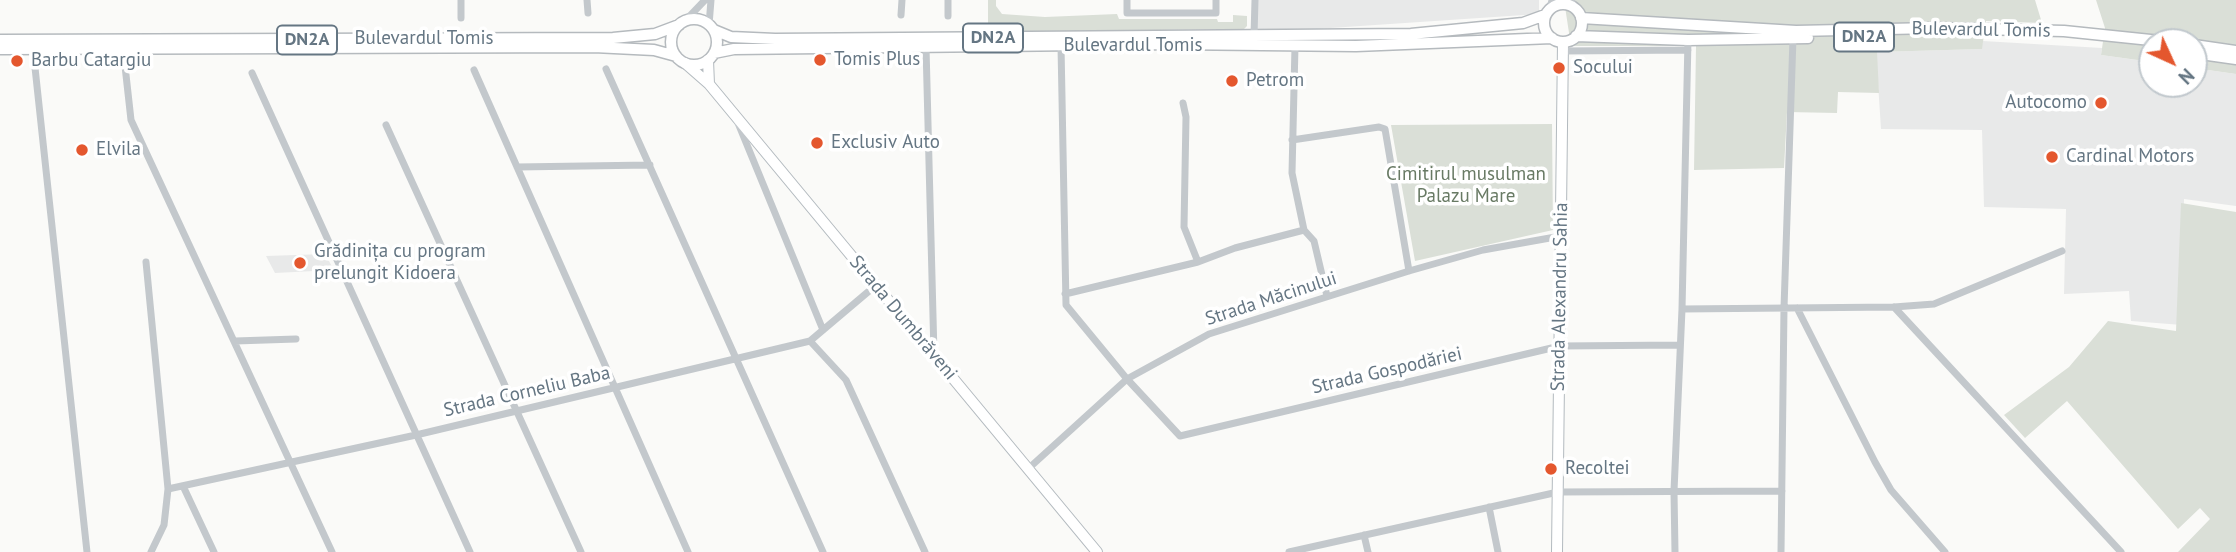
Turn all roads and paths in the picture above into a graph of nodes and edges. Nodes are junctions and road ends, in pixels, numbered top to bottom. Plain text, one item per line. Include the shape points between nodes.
1 (461, 0) edge
2 (587, 0) edge
3 (705, 0) edge
4 (711, 0) edge
5 (901, 0) edge
6 (948, 0) edge
7 (1127, 0) edge
8 (1216, 0) edge
9 (1255, 0) edge
10 (1573, 4) edge
11 (1549, 8) edge
12 (588, 13) dead end
13 (901, 15) dead end
14 (947, 16) dead end
15 (461, 18) dead end
16 (1581, 18) junction
17 (682, 24) junction
18 (711, 27) junction
19 (1254, 36) junction
20 (1576, 36) junction
21 (1793, 38) junction
22 (2138, 39) edge
23 (0, 40) edge
24 (1559, 44) junction
25 (1688, 45) junction
26 (1060, 46) junction
27 (1295, 46) junction
28 (2138, 46) edge
29 (926, 47) junction
30 (2208, 47) edge
31 (123, 48) junction
32 (0, 49) edge
33 (33, 49) junction
34 (2236, 51) edge
35 (2208, 55) edge
36 (711, 57) junction
37 (680, 59) junction
38 (2236, 59) edge
39 (606, 69) dead end
40 (474, 70) dead end
41 (252, 73) dead end
42 (709, 84) junction
43 (1183, 103) dead end
44 (735, 116) junction
45 (386, 125) dead end
46 (1292, 140) junction
47 (650, 165) junction
48 (517, 167) junction
49 (1304, 230) junction
50 (1561, 236) junction
51 (2062, 251) dead end
52 (146, 262) dead end
53 (1199, 262) junction
54 (1409, 271) junction
55 (875, 286) junction
56 (1065, 294) junction
57 (1327, 296) junction
58 (1894, 307) junction
59 (1784, 308) junction
60 (1797, 308) junction
61 (1682, 309) junction
62 (823, 330) junction
63 (296, 339) dead end
64 (235, 341) junction
65 (810, 341) junction
66 (1681, 345) junction
67 (1560, 346) junction
68 (933, 354) junction
69 (737, 359) junction
70 (1127, 379) junction
71 (615, 388) junction
72 (516, 411) junction
73 (416, 435) junction
74 (291, 462) junction
75 (1029, 468) junction
76 (183, 486) junction
77 (168, 489) junction
78 (1674, 491) junction
79 (1782, 491) junction
80 (1558, 492) junction
81 (1489, 507) junction
82 (1364, 535) junction
83 (87, 552) edge
84 (151, 552) edge
85 (214, 552) edge
86 (332, 552) edge
87 (470, 552) edge
88 (581, 552) edge
89 (688, 552) edge
90 (822, 552) edge
91 (925, 552) edge
92 (1097, 552) edge
93 (1289, 552) edge
94 (1368, 552) edge
95 (1498, 552) edge
96 (1558, 552) edge
97 (1675, 552) edge
98 (1781, 552) edge
99 (1945, 552) edge
100 (2121, 552) edge

1 - 15 street
2 - 12 street
3 - 17 street
4 - 18 street
5 - 13 street
6 - 14 street
7 - 8 street via 1127,13 1216,13
9 - 19 street
10 - 11 main road
10 - 16 main road
11 - 19 main road, Bulevardul Tomis / DN2A via 1524,23 1411,34
11 - 24 main road via 1546,32
16 - 20 main road
16 - 22 main road, Bulevardul Tomis / DN2A via 1796,31 1934,28 2064,31
17 - 18 main road, DN2A via 697,20
17 - 23 main road, Bulevardul Tomis / DN2A via 655,34 613,38
17 - 37 main road via 672,40
18 - 19 main road, Bulevardul Tomis / DN2A via 731,37 775,39
18 - 36 main road via 717,44
20 - 24 main road
20 - 25 main road, Bulevardul Tomis / DN2A
21 - 25 main road, Bulevardul Tomis / DN2A
21 - 28 main road, Bulevardul Tomis / DN2A via 1986,36
21 - 59 street
24 - 25 street
24 - 27 main road, Bulevardul Tomis / DN2A via 1516,38
24 - 50 street, Strada Alexandru Sahia
25 - 61 street
26 - 27 main road, Bulevardul Tomis / DN2A
26 - 29 main road, Bulevardul Tomis / DN2A
26 - 56 street
27 - 46 street
29 - 36 main road, Bulevardul Tomis / DN2A via 734,49
29 - 68 street
30 - 34 main road
31 - 33 main road, Bulevardul Tomis / DN2A
31 - 37 main road, Bulevardul Tomis / DN2A via 594,47 654,50
31 - 64 street via 131,120
32 - 33 main road, Bulevardul Tomis / DN2A
33 - 83 street
35 - 38 main road
36 - 37 main road, DN2A via 700,64
36 - 42 street
37 - 42 street, Strada Dumbrăveni
39 - 47 street
40 - 48 street
41 - 73 street
42 - 44 street, Strada Dumbrăveni
43 - 53 street via 1184,227
44 - 55 street, Strada Dumbrăveni
44 - 62 street
45 - 72 street
46 - 49 street via 1292,173
46 - 54 street via 1385,129
47 - 48 street
47 - 69 street
48 - 71 street
49 - 53 street
49 - 57 street via 1314,240
50 - 54 street, Strada Măcinului via 1483,250
50 - 67 street, Strada Alexandru Sahia
51 - 58 street via 1934,304
52 - 77 street
53 - 56 street
54 - 57 street, Strada Măcinului
55 - 62 street, Strada Corneliu Baba
55 - 68 street, Strada Dumbrăveni
56 - 70 street via 1066,305
57 - 70 street, Strada Măcinului via 1209,334
58 - 60 street
58 - 100 street
59 - 60 street
59 - 61 street
59 - 79 street
60 - 99 street via 1875,462 1892,490
61 - 66 street
62 - 65 street, Strada Corneliu Baba
63 - 64 street
64 - 74 street
65 - 69 street, Strada Corneliu Baba
65 - 91 street via 846,380
66 - 67 street, Strada Gospodăriei
66 - 78 street
67 - 70 street, Strada Gospodăriei via 1180,436
67 - 80 street, Strada Alexandru Sahia
68 - 75 street, Strada Dumbrăveni
69 - 71 street, Strada Corneliu Baba
69 - 90 street
70 - 75 street, Strada Măcinului
71 - 72 street, Strada Corneliu Baba
71 - 89 street
72 - 73 street, Strada Corneliu Baba
72 - 88 street
73 - 74 street, Strada Corneliu Baba
73 - 87 street
74 - 76 street, Strada Corneliu Baba
74 - 86 street
75 - 92 street, Strada Dumbrăveni
76 - 77 street, Strada Corneliu Baba
76 - 85 street
77 - 84 street via 164,525
78 - 79 street
78 - 80 street
78 - 97 street
79 - 98 street
80 - 81 street
80 - 96 street, Strada Alexandru Sahia
81 - 82 street
81 - 95 street
82 - 93 street
82 - 94 street

